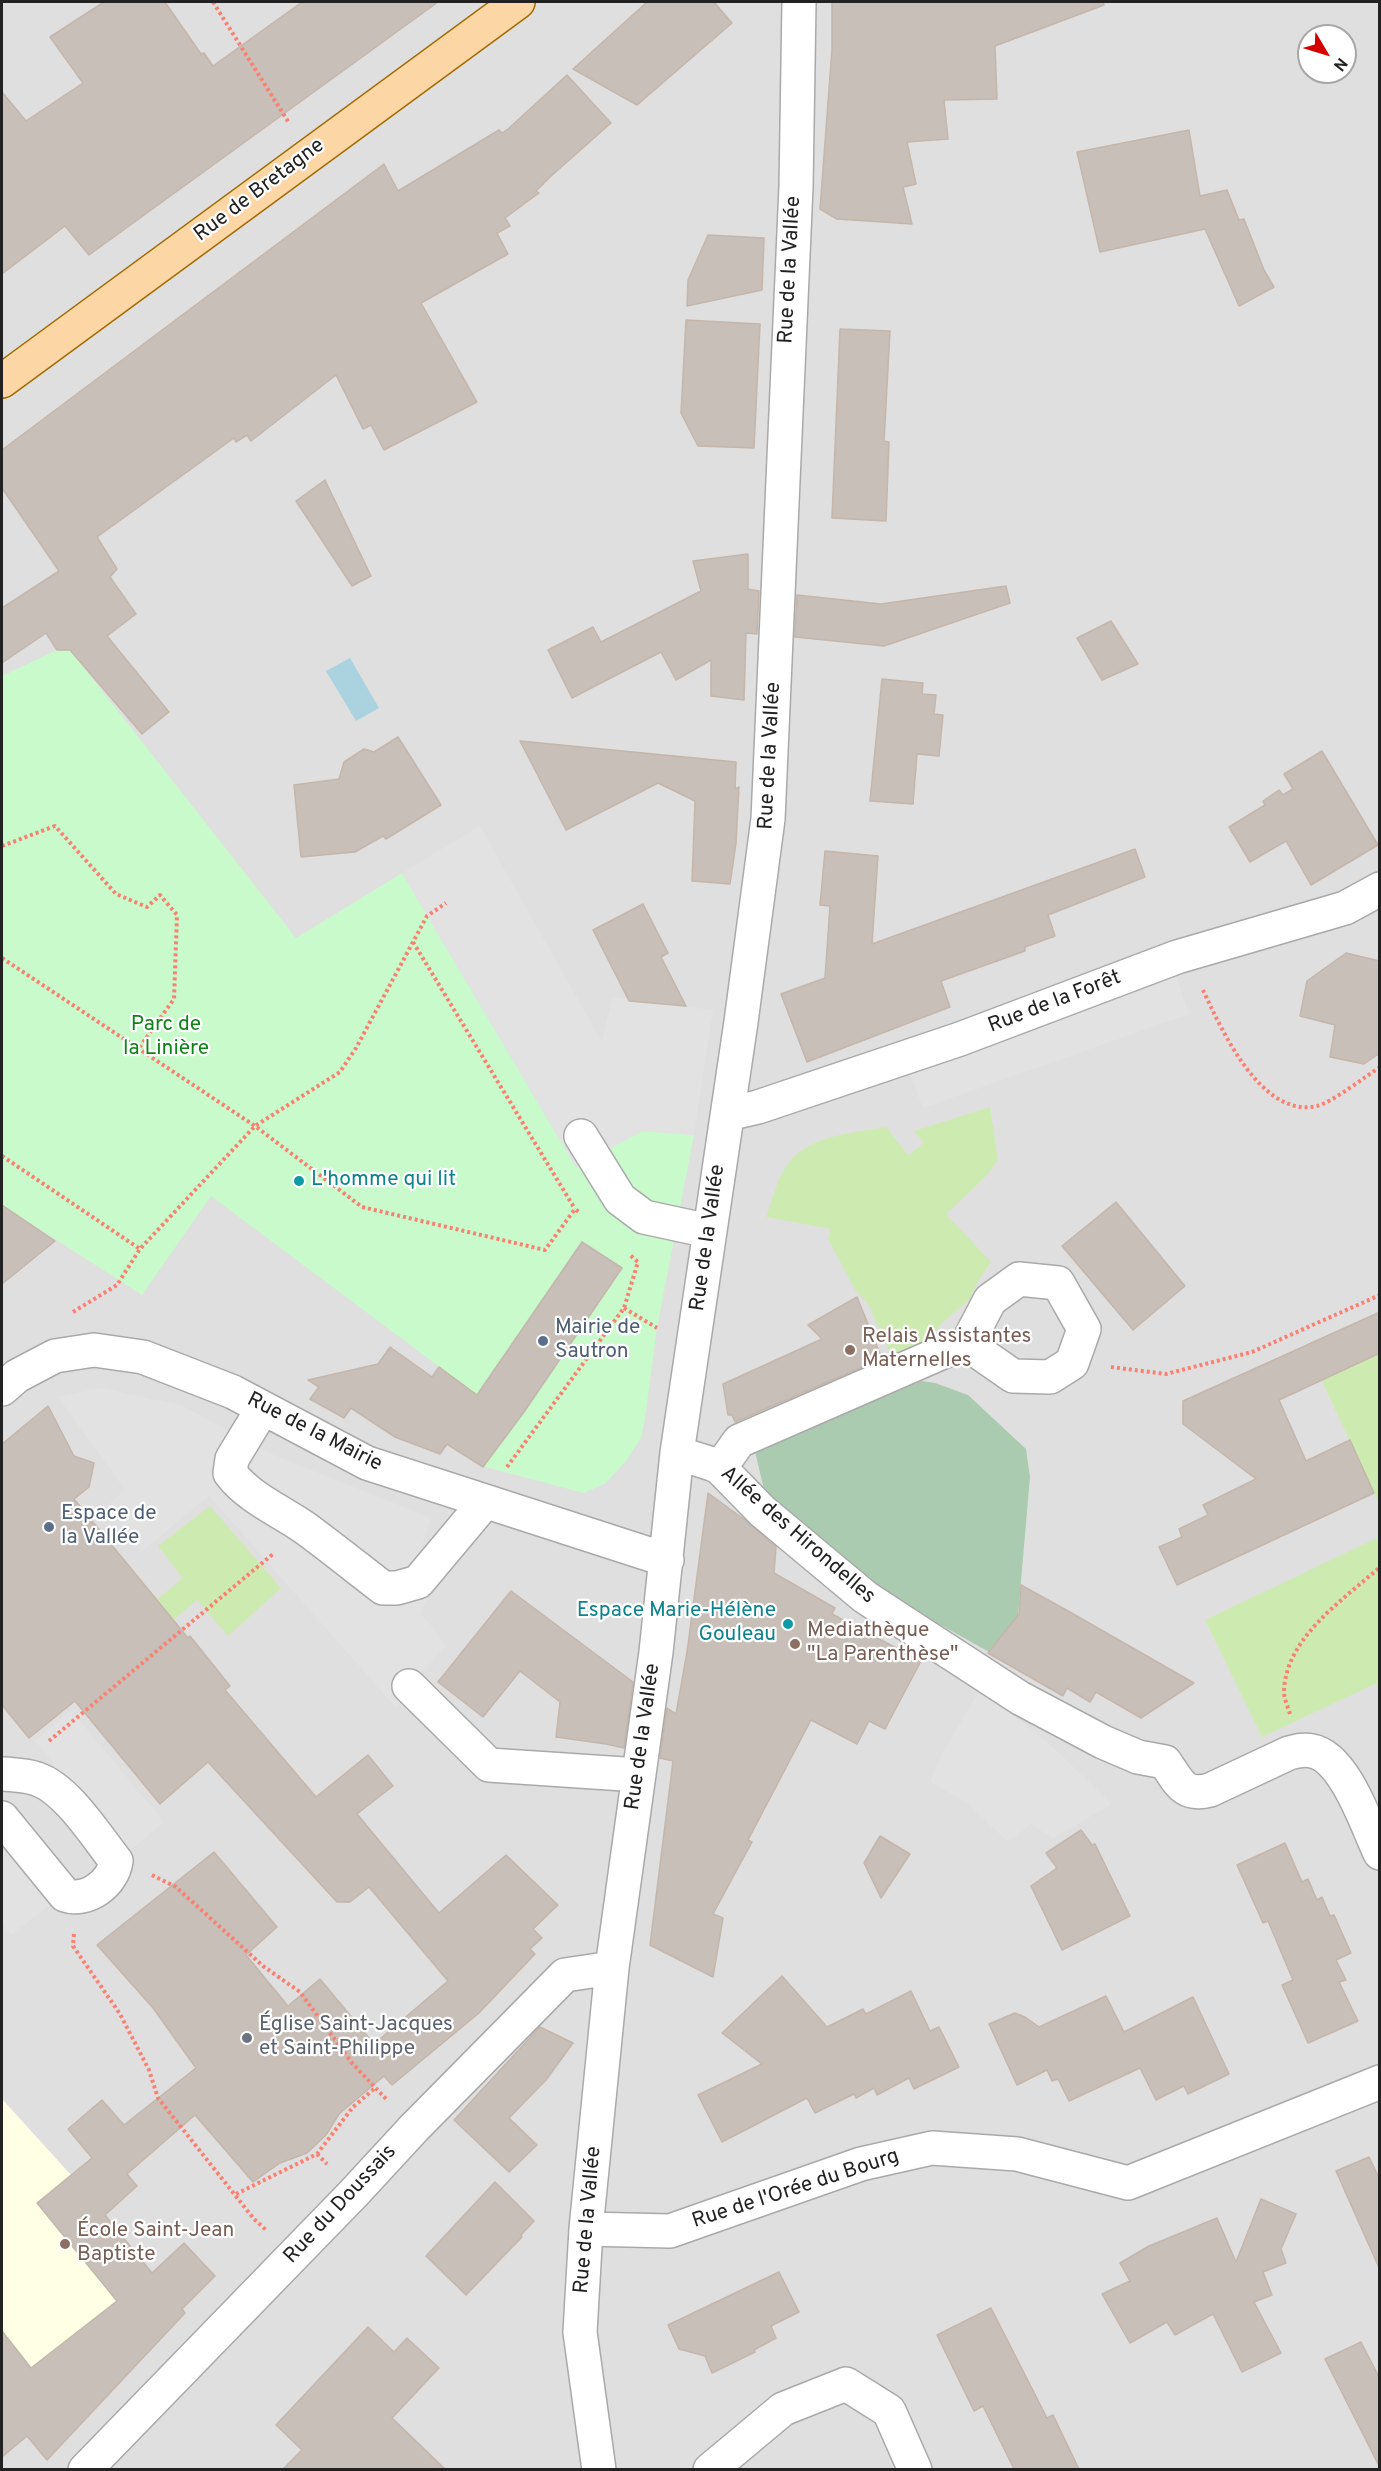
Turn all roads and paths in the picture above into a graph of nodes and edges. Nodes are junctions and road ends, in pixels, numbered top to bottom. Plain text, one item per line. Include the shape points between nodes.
1 (213, 2) edge
2 (518, 2) edge
3 (799, 2) edge
4 (309, 155) junction
5 (2, 381) edge
6 (2, 846) edge
7 (1380, 890) edge
8 (446, 903) dead end
9 (413, 942) junction
10 (1185, 954) junction
11 (2, 958) edge
12 (139, 1048) junction
13 (1380, 1067) edge
14 (728, 1114) junction
15 (255, 1126) junction
16 (581, 1136) dead end
17 (2, 1156) edge
18 (575, 1209) junction
19 (584, 1217) dead end
20 (709, 1231) junction
21 (140, 1249) junction
22 (629, 1255) dead end
23 (1380, 1295) edge
24 (624, 1308) dead end
25 (967, 1344) junction
26 (55, 1356) junction
27 (1072, 1363) junction
28 (2, 1389) edge
29 (263, 1408) junction
30 (677, 1453) junction
31 (720, 1468) junction
32 (485, 1502) junction
33 (303, 1528) junction
34 (667, 1560) junction
35 (1380, 1567) edge
36 (409, 1686) dead end
37 (1292, 1722) dead end
38 (7, 1775) edge
39 (639, 1775) junction
40 (2, 1818) edge
41 (1380, 1853) edge
42 (116, 1861) junction
43 (75, 1936) dead end
44 (612, 1968) junction
45 (1380, 2082) edge
46 (375, 2088) junction
47 (414, 2128) junction
48 (236, 2194) junction
49 (247, 2209) dead end
50 (586, 2229) junction
51 (85, 2469) edge
52 (599, 2469) edge
53 (710, 2469) edge
54 (915, 2469) edge

1 - 4 path
2 - 4 main road, Rue de Bretagne
3 - 14 street, Rue de la Vallée via 796,187 772,765
4 - 5 main road, Rue de Bretagne
6 - 12 path via 55,826 116,894 147,907 160,896 177,915 174,999
7 - 10 street, Rue de la Forêt via 1345,908
8 - 9 path via 427,916
9 - 15 path via 340,1072
9 - 18 path
10 - 13 path via 1220,1027 1259,1084 1279,1101 1299,1108 1319,1106
10 - 14 street, Rue de la Forêt via 960,1039
11 - 12 path
12 - 15 path
14 - 20 street, Rue de la Vallée
15 - 18 path via 362,1207 545,1250
15 - 21 path
16 - 20 street via 620,1199 644,1217
17 - 21 path
18 - 19 path
20 - 30 street, Rue de la Vallée
21 - 26 path via 117,1285 58,1321
22 - 24 path via 638,1262
23 - 27 path via 1252,1352 1166,1374
25 - 27 street via 1013,1376 1050,1377
25 - 27 street via 990,1300 1019,1279 1058,1283 1084,1329
25 - 31 street via 739,1441
26 - 28 street, Rue de la Mairie
26 - 29 street, Rue de la Mairie via 94,1350 143,1357 234,1392
29 - 32 street, Rue de la Mairie via 367,1463
29 - 33 street via 231,1458 230,1473 254,1497
30 - 31 street, Allée des Hirondelles
30 - 34 street, Rue de la Vallée
31 - 41 street, Allée des Hirondelles via 762,1511 866,1597 1020,1698 1103,1743 1138,1757 1165,1762 1190,1792 1210,1790 1289,1753 1314,1751 1326,1757 1345,1779
32 - 33 street via 428,1573 418,1582 397,1588 383,1588
32 - 34 street, Rue de la Mairie
33 - 38 path
34 - 39 street, Rue de la Vallée
35 - 37 path via 1306,1635 1294,1654 1284,1694
36 - 39 street via 489,1765
38 - 42 street via 39,1779 59,1793
39 - 44 street, Rue de la Vallée
40 - 42 street via 65,1895 76,1899 92,1893 114,1871
42 - 46 path via 176,1887 263,1966 300,1992
43 - 48 path via 73,1946 120,2014 149,2070 158,2098
44 - 47 street, Rue du Doussais via 565,1975
44 - 50 street, Rue de la Vallée
45 - 50 street, Rue de l'Orée du Bourg via 1128,2183 1017,2154 932,2148 861,2164 670,2231
46 - 47 path
46 - 48 path via 353,2107 317,2154
47 - 51 street, Rue du Doussais
48 - 49 path
50 - 52 street, Rue de la Vallée via 580,2332
53 - 54 street via 783,2409 846,2384 889,2411

